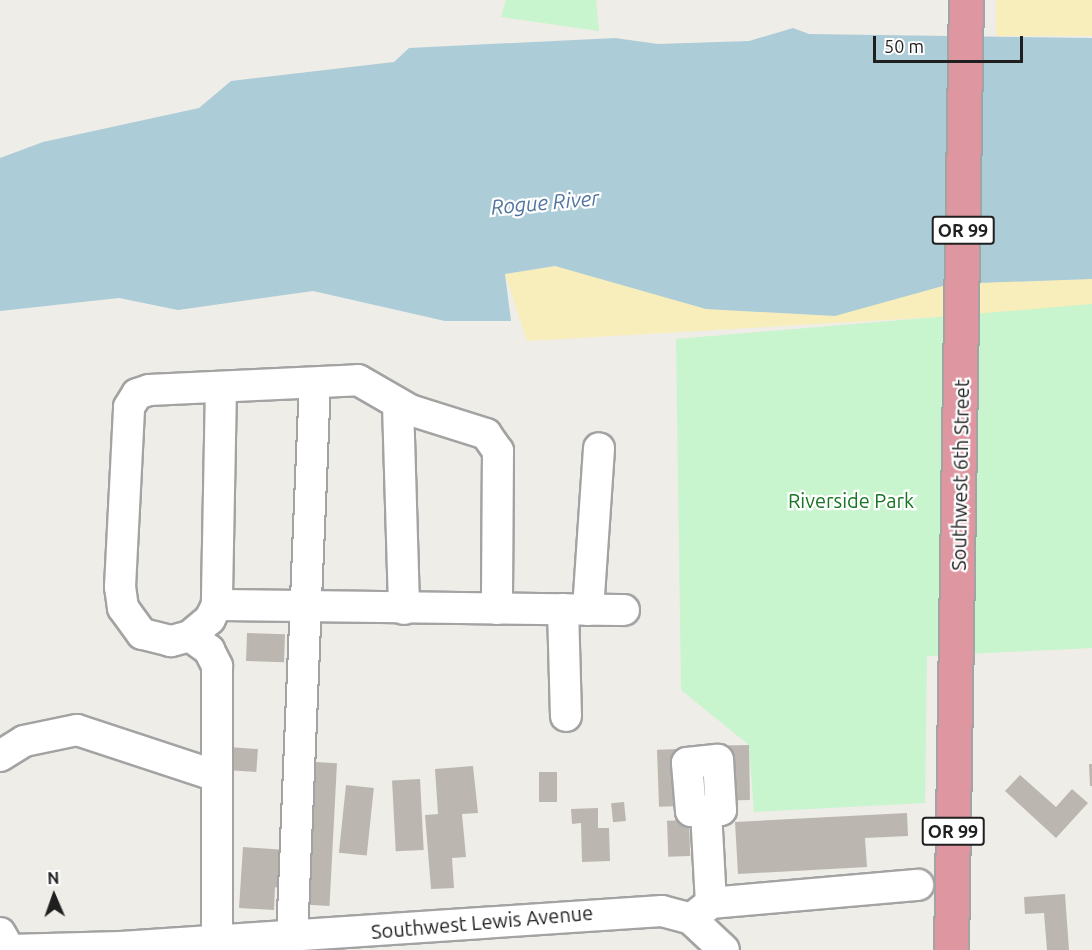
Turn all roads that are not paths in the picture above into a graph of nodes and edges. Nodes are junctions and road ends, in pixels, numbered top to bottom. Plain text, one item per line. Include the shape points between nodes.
1 (966, 0) edge
2 (315, 383) junction
3 (221, 387) junction
4 (398, 404) junction
5 (599, 448) dead end
6 (217, 605) junction
7 (307, 608) junction
8 (404, 609) junction
9 (497, 609) junction
10 (576, 610) junction
11 (624, 610) dead end
12 (190, 636) junction
13 (566, 716) dead end
14 (0, 756) edge
15 (217, 776) junction
16 (706, 811) dead end
17 (918, 885) dead end
18 (701, 911) junction
19 (0, 933) edge
20 (292, 938) junction
21 (217, 942) junction
22 (10, 950) edge
23 (724, 950) edge
24 (951, 950) edge

1 - 24 highway, Southwest 6th Street / OR 99
2 - 3 street
2 - 4 street via 358,380
2 - 7 street
3 - 6 street
3 - 12 street via 149,390 137,394 129,406 123,608 142,634 171,640
4 - 8 street
4 - 9 street via 486,434 494,441 500,485
5 - 10 street
6 - 7 street
6 - 12 street via 210,620
7 - 8 street
7 - 20 street
8 - 9 street
9 - 10 street
10 - 11 street
10 - 13 street
12 - 15 street via 209,650 217,666
14 - 15 street via 24,741 77,730
15 - 21 street
16 - 18 street
17 - 18 street, Southwest Lewis Avenue
18 - 20 street, Southwest Lewis Avenue via 625,910
18 - 23 street
19 - 22 street
20 - 21 street, Southwest Lewis Avenue
21 - 22 street, Southwest Lewis Avenue

